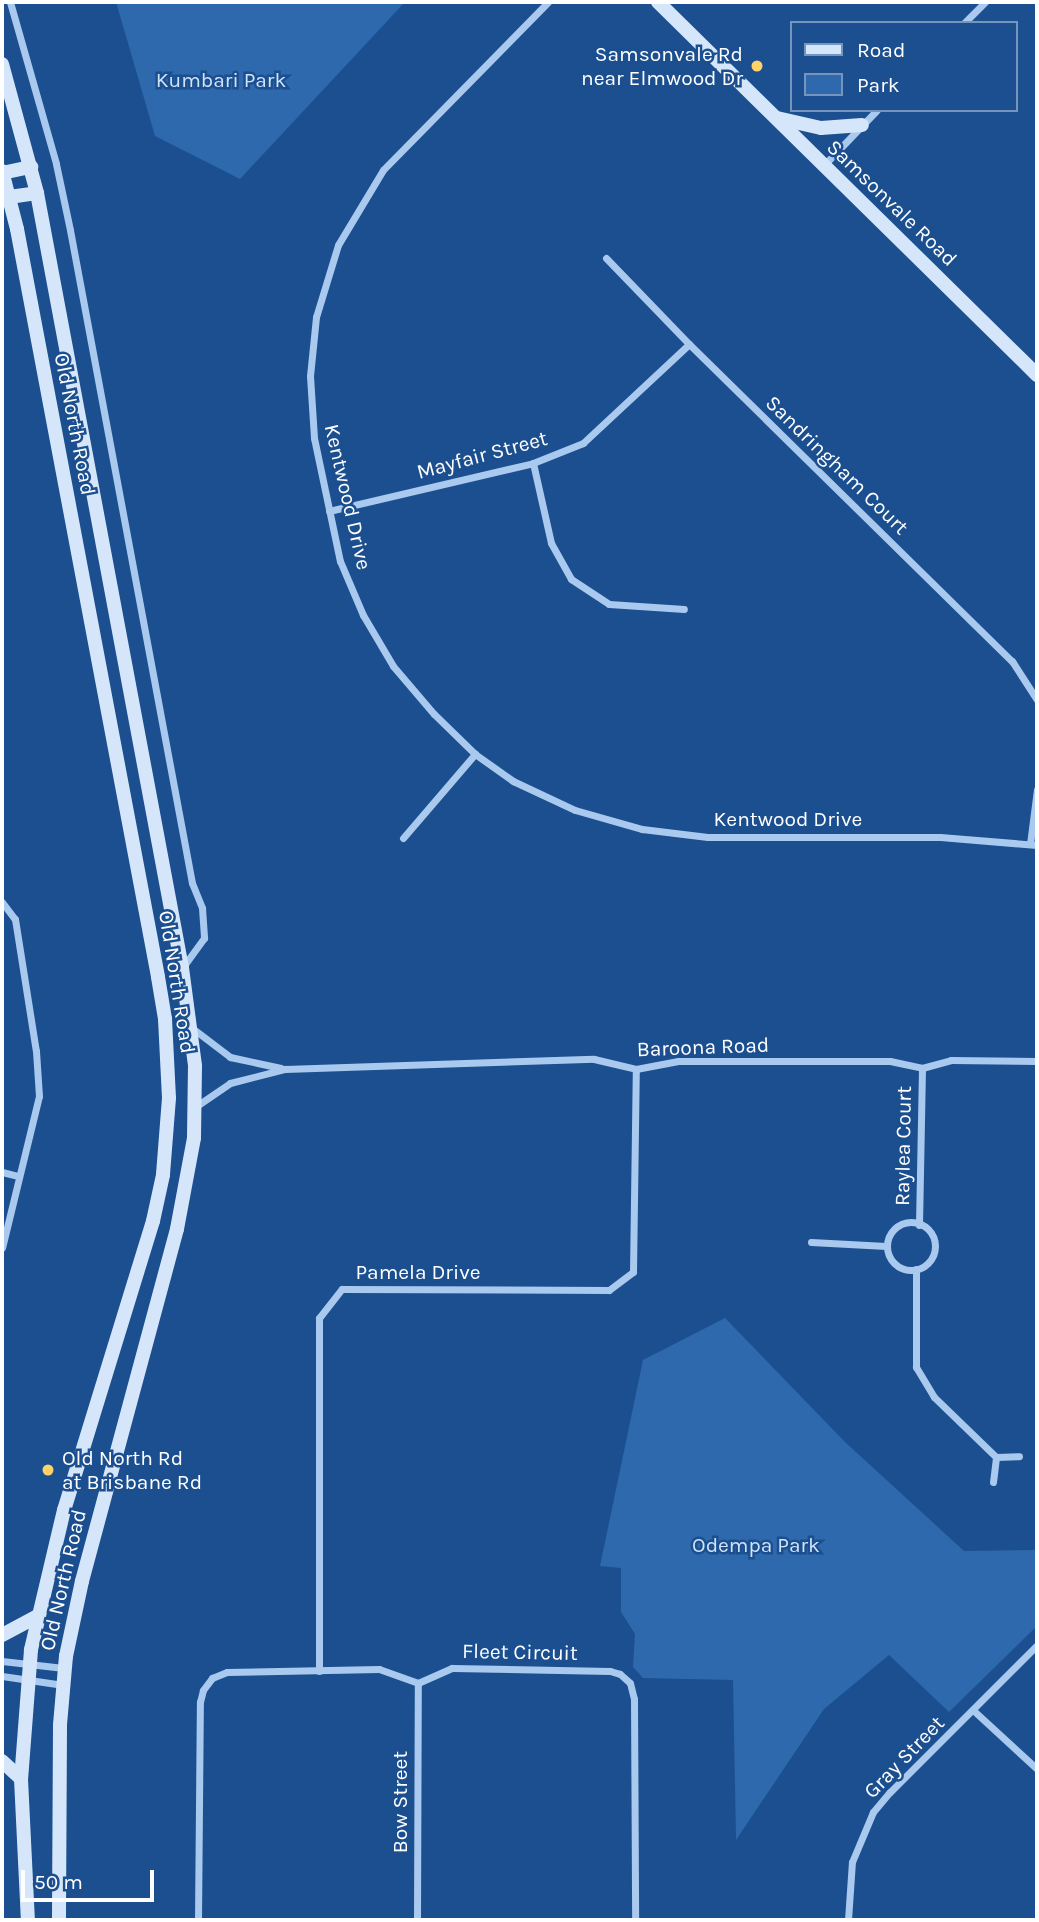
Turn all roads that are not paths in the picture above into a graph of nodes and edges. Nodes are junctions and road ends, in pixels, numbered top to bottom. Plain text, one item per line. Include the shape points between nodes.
1 (10, 2) edge
2 (548, 2) edge
3 (657, 2) edge
4 (985, 2) edge
5 (966, 21) edge
6 (2, 64) edge
7 (875, 112) edge
8 (776, 118) junction
9 (862, 125) junction
10 (824, 165) junction
11 (31, 167) junction
12 (2, 173) edge
13 (37, 193) junction
14 (5, 197) edge
15 (606, 258) dead end
16 (689, 344) junction
17 (1037, 375) edge
18 (533, 463) junction
19 (329, 510) junction
20 (684, 609) dead end
21 (1037, 700) edge
22 (475, 754) junction
23 (1037, 789) edge
24 (403, 838) dead end
25 (1034, 845) edge
26 (2, 902) edge
27 (183, 968) junction
28 (192, 1028) junction
29 (1037, 1061) edge
30 (922, 1068) junction
31 (285, 1069) junction
32 (636, 1069) junction
33 (195, 1107) junction
34 (2, 1172) edge
35 (18, 1176) junction
36 (919, 1224) junction
37 (811, 1242) dead end
38 (886, 1246) junction
39 (2, 1248) edge
40 (916, 1269) junction
41 (1019, 1455) dead end
42 (996, 1457) junction
43 (993, 1482) dead end
44 (37, 1616) junction
45 (2, 1635) edge
46 (1037, 1645) edge
47 (2, 1661) edge
48 (29, 1664) junction
49 (64, 1668) junction
50 (319, 1671) junction
51 (2, 1676) edge
52 (27, 1679) junction
53 (418, 1683) junction
54 (63, 1685) junction
55 (974, 1711) junction
56 (2, 1761) edge
57 (1037, 1769) edge
58 (21, 1779) junction
59 (28, 1920) edge
60 (59, 1920) edge
61 (198, 1920) edge
62 (417, 1920) edge
63 (635, 1920) edge
64 (848, 1920) edge

1 - 27 street, Old North Road via 70,230 192,883 202,908 204,938
2 - 19 street, Kentwood Drive via 383,170 338,245 316,317 310,376 314,438
3 - 8 main road, Samsonvale Road
4 - 5 street
6 - 11 main road, Old North Road
7 - 9 street
8 - 9 main road via 821,128
8 - 10 main road, Samsonvale Road
9 - 10 street
10 - 17 main road, Samsonvale Road
11 - 12 main road
11 - 13 main road, Old North Road
12 - 14 main road, Old North Road
13 - 14 main road
13 - 27 main road, Old North Road
14 - 44 main road, Old North Road via 20,242 158,977 169,1061 168,1135 153,1221 64,1510
15 - 16 street, Sandringham Court
16 - 18 street, Mayfair Street via 583,443
16 - 21 street, Sandringham Court via 1012,660
18 - 19 street, Mayfair Street
18 - 20 street via 551,543 571,579 609,604
19 - 22 street, Kentwood Drive via 340,561 363,615 393,666
22 - 24 street
22 - 25 street, Kentwood Drive via 513,781 575,810 642,829 708,837 940,837
23 - 25 street
26 - 35 street via 16,919 39,1096
27 - 28 main road, Old North Road
28 - 31 street, Baroona Road via 229,1057
28 - 33 main road, Old North Road
29 - 30 street, Baroona Road via 951,1060
30 - 32 street, Baroona Road via 890,1061 678,1061
30 - 36 street, Raylea Court
31 - 32 street, Baroona Road via 594,1059
31 - 33 street, Baroona Road via 230,1083
32 - 50 street, Pamela Drive via 633,1272 609,1290 342,1289 319,1318
33 - 49 main road, Old North Road via 177,1230 82,1581
34 - 35 street
35 - 39 street
36 - 38 street, Raylea Court via 911,1221 893,1228
36 - 40 street, Raylea Court via 928,1229 936,1247 929,1264
37 - 38 street
38 - 40 street via 893,1264
40 - 42 street via 916,1367 934,1397
41 - 42 street
42 - 43 street
44 - 45 main road
44 - 48 main road, Old North Road
46 - 55 street, Gray Street
47 - 48 street
48 - 49 street
48 - 52 main road, Old North Road
49 - 54 main road, Old North Road
50 - 53 street via 379,1669
50 - 61 street via 227,1672 216,1675 203,1690
51 - 52 street
52 - 54 street
52 - 58 main road, Old North Road
53 - 62 street, Bow Street
53 - 63 street, Fleet Circuit via 452,1668 610,1671 626,1678 634,1699
54 - 60 main road, Old North Road
55 - 57 street
55 - 64 street, Gray Street via 873,1812 852,1862
56 - 58 main road
58 - 59 main road, Old North Road

